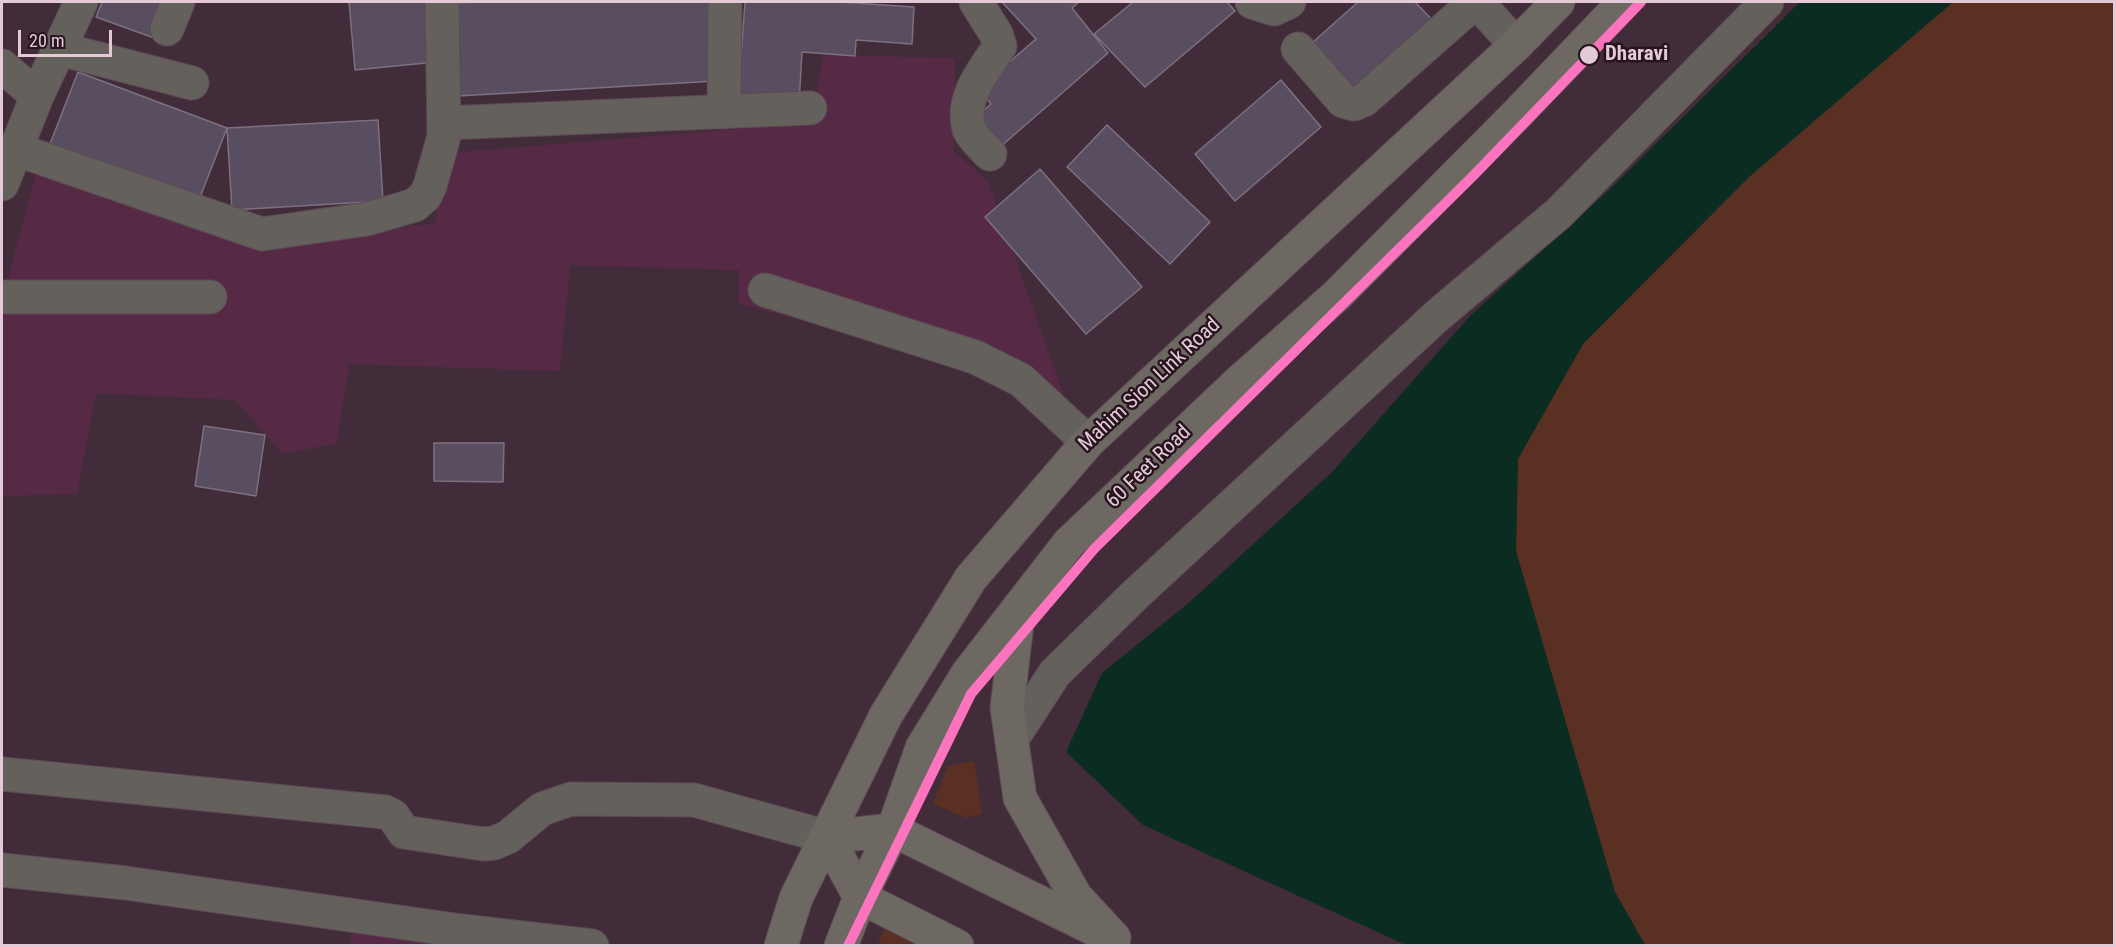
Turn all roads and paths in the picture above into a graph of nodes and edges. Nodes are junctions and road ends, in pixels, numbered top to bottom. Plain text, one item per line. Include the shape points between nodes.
1 (81, 2) edge
2 (442, 2) edge
3 (725, 2) edge
4 (976, 2) edge
5 (1252, 2) edge
6 (1289, 2) edge
7 (1476, 2) edge
8 (1558, 2) edge
9 (1624, 2) edge
10 (1767, 2) edge
11 (1516, 45) junction
12 (1298, 49) dead end
13 (60, 50) junction
14 (2, 66) edge
15 (192, 84) dead end
16 (37, 96) junction
17 (810, 108) dead end
18 (724, 112) junction
19 (444, 123) junction
20 (15, 149) junction
21 (990, 154) dead end
22 (2, 184) edge
23 (765, 290) dead end
24 (2, 297) edge
25 (210, 297) dead end
26 (1088, 442) junction
27 (1019, 605) junction
28 (1012, 739) junction
29 (2, 774) edge
30 (893, 830) junction
31 (827, 837) junction
32 (2, 870) edge
33 (860, 897) junction
34 (1122, 942) edge
35 (592, 945) edge
36 (781, 945) edge
37 (841, 945) edge
38 (957, 945) edge

1 - 13 street
2 - 19 street
3 - 18 street
4 - 21 street via 1000,46 972,88 969,114 969,130
5 - 6 street via 1274,9
7 - 11 street
7 - 12 street via 1364,100 1354,104 1343,101
8 - 11 main road, Mahim Sion Link Road
9 - 27 main road, 60 Feet Road via 1337,295 1069,543
10 - 28 street via 1559,213 1438,315 1071,657 1055,673
11 - 26 main road, Mahim Sion Link Road
13 - 15 street
13 - 16 street
14 - 16 street
16 - 20 street
17 - 18 street
18 - 19 street
19 - 20 street via 430,186 415,205 367,219 273,234 253,232
20 - 22 street
23 - 26 street via 975,357 1021,381
24 - 25 street
26 - 31 main road, Mahim Sion Link Road via 971,578 886,716
27 - 28 main road via 1007,708
27 - 30 main road, 60 Feet Road via 968,672 922,748
28 - 34 main road via 1020,798 1076,897
29 - 31 street via 385,812 393,816 404,832 483,844 508,837 542,809 571,799 694,800
30 - 31 main road
30 - 33 main road, 60 Feet Road
30 - 34 main road
31 - 33 main road
31 - 36 main road, Mahim Sion Link Road via 796,898
32 - 35 street
33 - 37 main road, 60 Feet Road
33 - 38 main road

